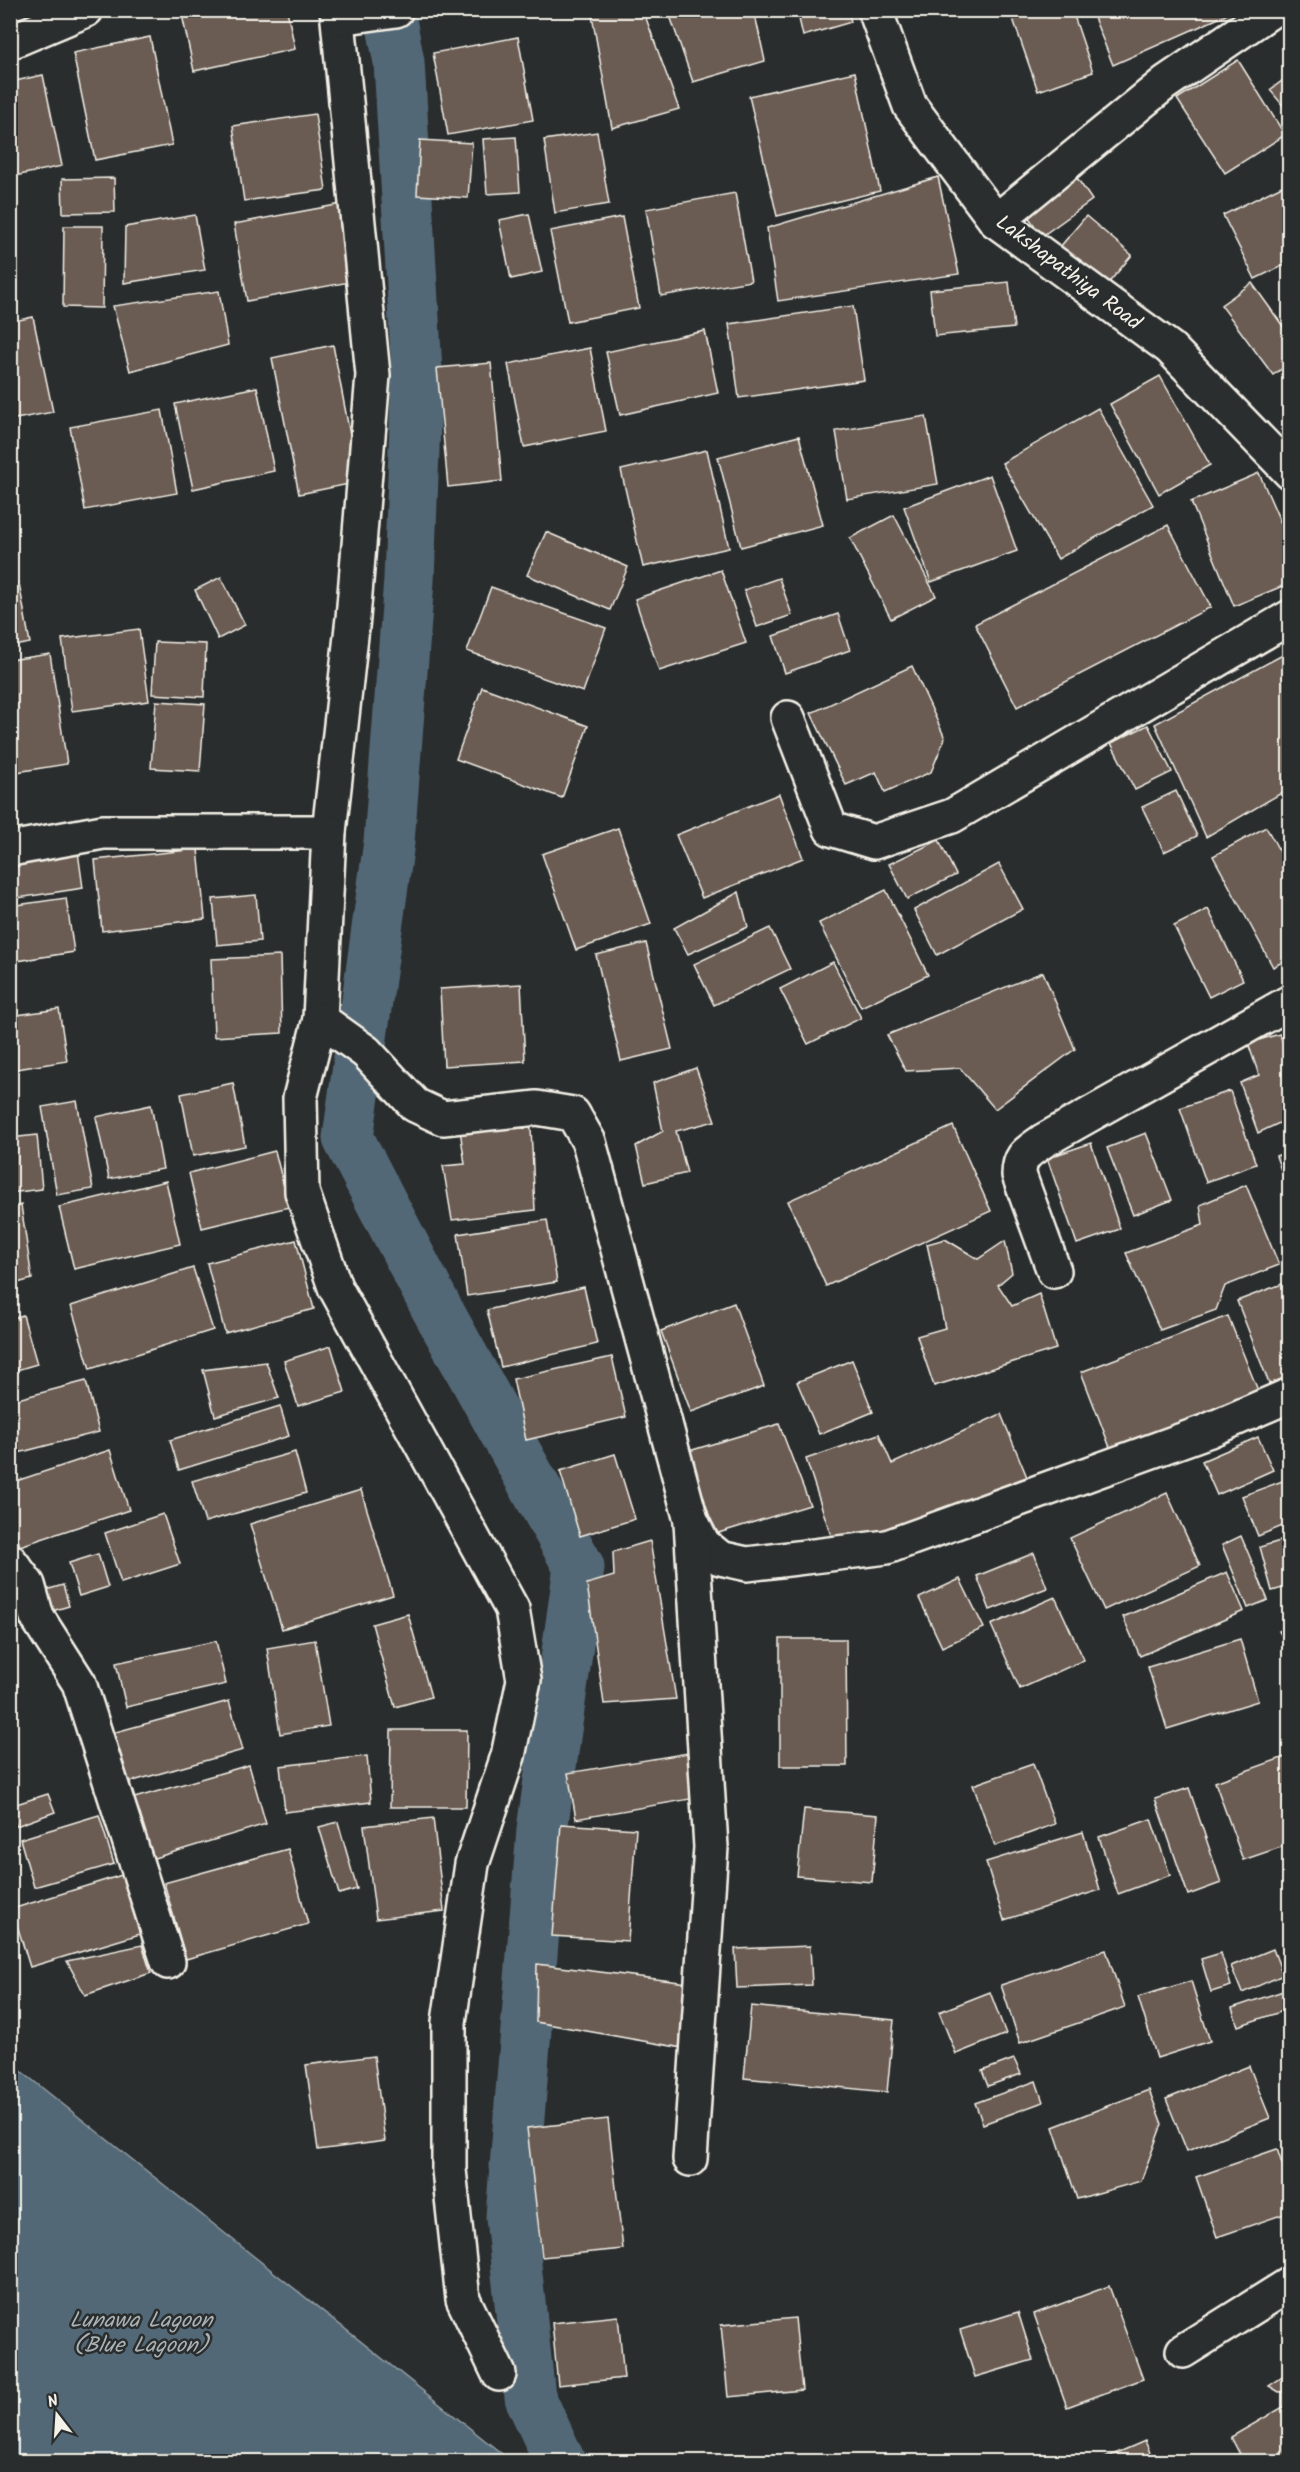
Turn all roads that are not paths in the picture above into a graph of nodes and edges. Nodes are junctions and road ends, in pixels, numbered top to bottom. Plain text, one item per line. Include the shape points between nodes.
1 (86, 10) edge
2 (396, 10) edge
3 (875, 10) edge
4 (1272, 10) edge
5 (338, 14) edge
6 (10, 42) edge
7 (996, 221) junction
8 (1290, 472) edge
9 (1290, 617) edge
10 (788, 718) dead end
11 (329, 832) junction
12 (10, 849) edge
13 (1290, 1002) edge
14 (320, 1019) junction
15 (1054, 1271) dead end
16 (1290, 1395) edge
17 (691, 1520) junction
18 (13, 1568) edge
19 (168, 1962) dead end
20 (690, 2159) dead end
21 (1290, 2284) edge
22 (1183, 2351) dead end
23 (499, 2374) dead end

1 - 6 street
2 - 5 street
3 - 7 street, Lakshapathiya Road via 910,106
4 - 7 street via 1165,83
5 - 11 street via 373,375 353,618
7 - 8 street, Lakshapathiya Road via 1170,348
9 - 10 street via 952,816 874,842 831,830
11 - 12 street via 103,832
11 - 14 street
13 - 15 street via 1026,1153 1019,1163 1019,1174
14 - 17 street via 366,1052 415,1105 443,1118 537,1108 573,1114 589,1142
14 - 23 street via 300,1098 302,1192 335,1287 512,1609 524,1680 508,1756 472,1864 449,2022 448,2170 463,2299
16 - 17 street via 1207,1431 887,1547 747,1564 720,1558 702,1544
17 - 20 street via 711,1847
18 - 19 street via 28,1585 37,1617 79,1683
21 - 22 street

